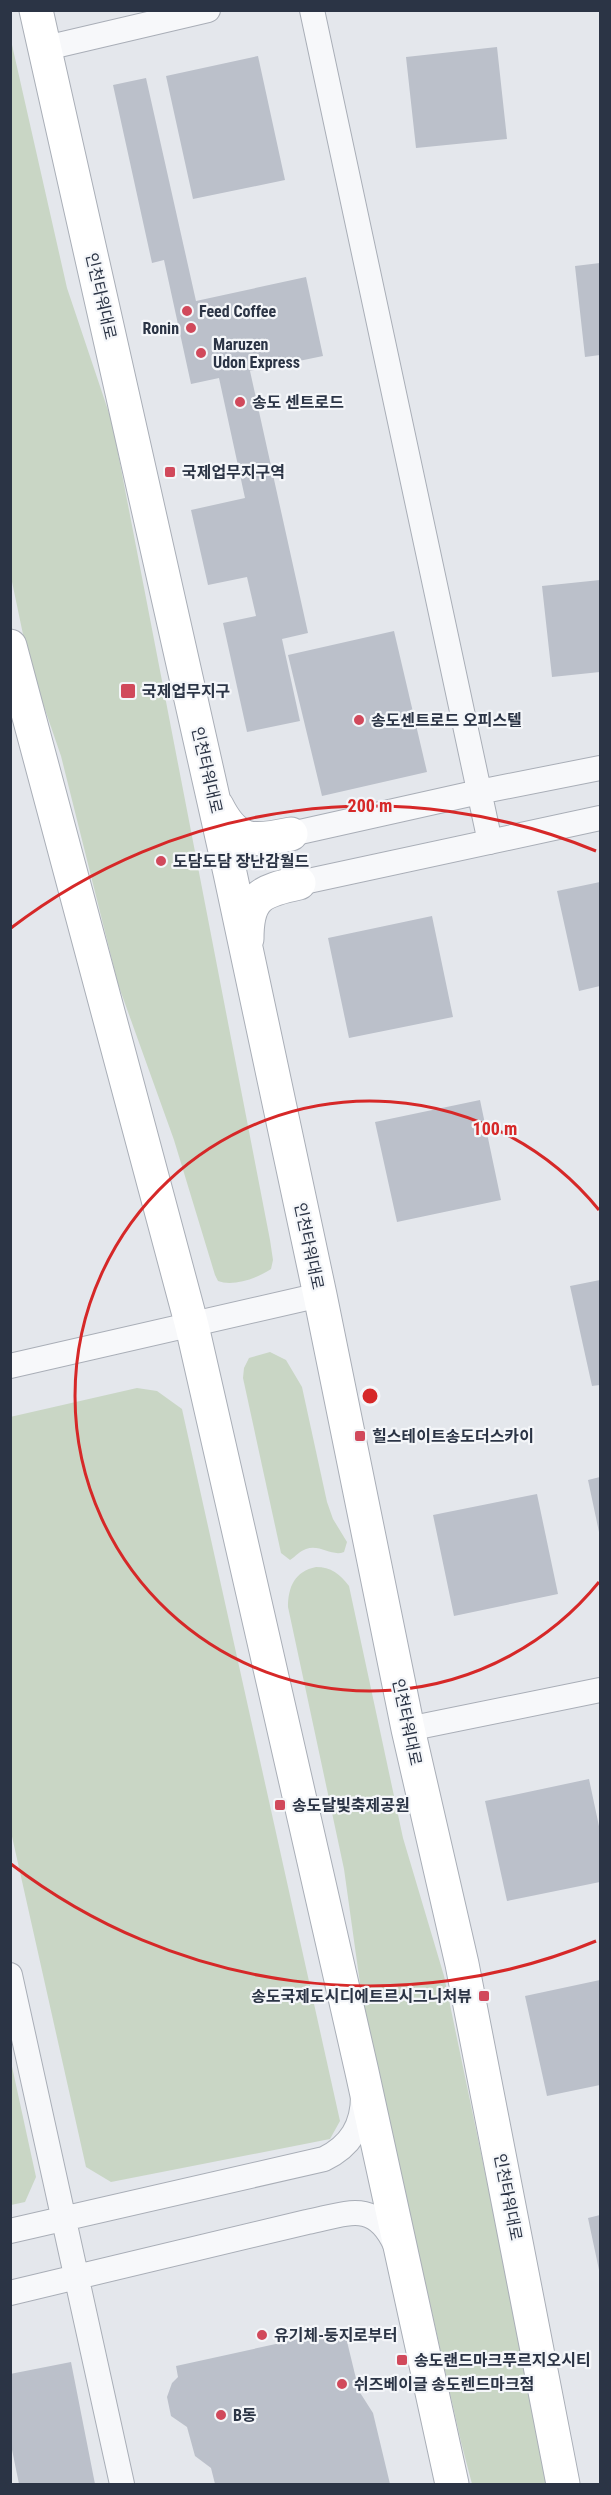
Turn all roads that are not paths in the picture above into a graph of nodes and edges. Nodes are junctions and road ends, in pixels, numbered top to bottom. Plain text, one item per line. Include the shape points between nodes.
1 (36, 10) edge
2 (208, 10) edge
3 (312, 10) edge
4 (46, 48) junction
5 (10, 646) edge
6 (600, 768) edge
7 (479, 792) junction
8 (213, 797) junction
9 (600, 818) edge
10 (291, 834) joint
11 (490, 842) junction
12 (299, 883) joint
13 (248, 956) junction
14 (320, 1295) junction
15 (192, 1326) junction
16 (10, 1366) edge
17 (600, 1690) edge
18 (408, 1729) junction
19 (10, 1975) edge
20 (362, 2072) junction
21 (66, 2219) junction
22 (10, 2231) edge
23 (402, 2258) junction
24 (77, 2277) junction
25 (10, 2293) edge
26 (122, 2484) edge
27 (452, 2484) edge
28 (563, 2484) edge

1 - 4 main road, 인천타워대로
2 - 4 street
3 - 7 street
4 - 8 main road, 인천타워대로
5 - 15 main road
6 - 7 street
7 - 10 street
7 - 11 street
8 - 10 main road via 235,833 260,840
8 - 13 main road, 인천타워대로
9 - 11 street
11 - 12 street
12 - 13 main road via 271,889 258,898 247,924
13 - 14 main road, 인천타워대로
14 - 15 street
14 - 18 main road, 인천타워대로
15 - 16 street
15 - 20 main road
17 - 18 street
18 - 28 main road, 인천타워대로 via 462,1964
19 - 21 street
20 - 21 street via 360,2122 353,2137 335,2154
20 - 23 main road
21 - 22 street
21 - 24 street
23 - 24 street via 382,2222 356,2213
23 - 27 main road
24 - 25 street
24 - 26 street

